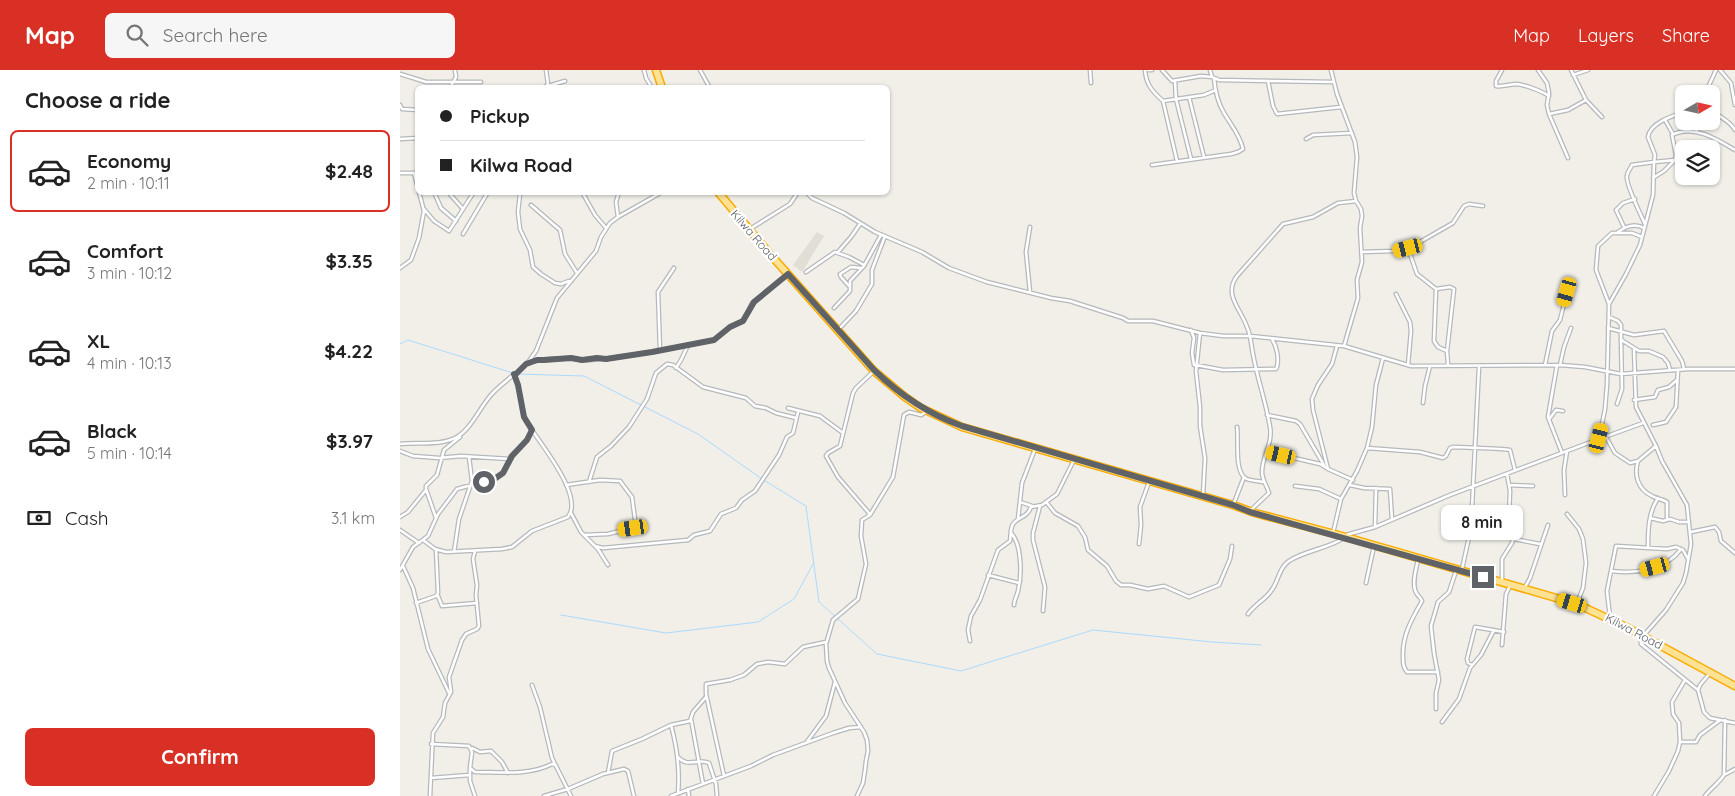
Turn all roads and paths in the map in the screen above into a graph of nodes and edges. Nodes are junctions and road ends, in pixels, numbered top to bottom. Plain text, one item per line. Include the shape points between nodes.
1 (456, 70) edge
2 (546, 70) edge
3 (644, 70) edge
4 (656, 70) edge
5 (700, 70) edge
6 (1090, 70) edge
7 (1147, 70) edge
8 (1152, 70) edge
9 (1162, 70) edge
10 (1210, 70) edge
11 (1331, 70) edge
12 (1502, 70) edge
13 (1538, 70) edge
14 (1570, 70) edge
15 (1588, 70) edge
16 (1718, 70) edge
17 (400, 74) edge
18 (1573, 75) junction
19 (1213, 77) junction
20 (565, 81) dead end
21 (1175, 81) junction
22 (1268, 81) junction
23 (481, 82) dead end
24 (1334, 82) junction
25 (432, 83) joint
26 (452, 83) junction
27 (1091, 83) dead end
28 (548, 85) edge
29 (551, 85) edge
30 (650, 85) edge
31 (661, 85) edge
32 (708, 85) edge
33 (1710, 85) edge
34 (1216, 90) junction
35 (1549, 96) junction
36 (1189, 97) junction
37 (1176, 99) junction
38 (1586, 100) junction
39 (1163, 101) junction
40 (400, 105) edge
41 (1735, 105) edge
42 (1342, 106) junction
43 (415, 110) edge
44 (1549, 114) junction
45 (1675, 116) edge
46 (1602, 117) dead end
47 (1720, 117) edge
48 (1665, 120) junction
49 (1735, 130) edge
50 (1697, 131) joint
51 (1352, 133) junction
52 (1673, 134) junction
53 (415, 138) edge
54 (400, 139) edge
55 (1306, 139) dead end
56 (1735, 150) edge
57 (1204, 157) junction
58 (1568, 158) dead end
59 (1191, 159) junction
60 (1177, 161) junction
61 (1674, 161) junction
62 (1654, 162) junction
63 (1152, 165) dead end
64 (400, 172) edge
65 (415, 173) edge
66 (1653, 178) junction
67 (420, 195) edge
68 (435, 195) edge
69 (451, 195) edge
70 (472, 195) edge
71 (486, 195) edge
72 (520, 195) edge
73 (584, 195) edge
74 (618, 195) edge
75 (657, 195) edge
76 (721, 195) edge
77 (796, 195) edge
78 (809, 195) edge
79 (1635, 199) junction
80 (1356, 200) junction
81 (531, 205) dead end
82 (1483, 206) dead end
83 (424, 208) junction
84 (463, 209) junction
85 (618, 217) junction
86 (456, 221) junction
87 (860, 224) junction
88 (1644, 226) junction
89 (1030, 227) dead end
90 (1624, 227) junction
91 (606, 228) junction
92 (749, 229) junction
93 (1616, 233) junction
94 (463, 234) dead end
95 (883, 236) junction
96 (1642, 237) junction
97 (1408, 248) junction
98 (838, 252) junction
99 (1362, 252) junction
100 (864, 266) junction
101 (400, 268) edge
102 (674, 268) dead end
103 (806, 272) dead end
104 (577, 273) junction
105 (788, 274) junction
106 (571, 280) junction
107 (850, 287) junction
108 (1436, 289) junction
109 (1030, 292) junction
110 (1567, 292) dead end
111 (1396, 294) dead end
112 (1609, 304) junction
113 (834, 308) dead end
114 (1609, 317) junction
115 (1571, 328) dead end
116 (1608, 328) junction
117 (838, 330) junction
118 (1191, 330) junction
119 (1622, 332) junction
120 (1200, 333) junction
121 (1250, 336) junction
122 (1272, 339) junction
123 (1621, 339) junction
124 (688, 345) junction
125 (1337, 346) junction
126 (1344, 346) junction
127 (1634, 348) junction
128 (660, 350) junction
129 (1447, 351) junction
130 (1383, 358) junction
131 (526, 364) junction
132 (1196, 365) junction
133 (1408, 365) junction
134 (1448, 365) junction
135 (1545, 365) junction
136 (1559, 365) junction
137 (1430, 366) junction
138 (1479, 367) junction
139 (676, 368) junction
140 (1255, 369) junction
141 (1684, 369) junction
142 (1735, 369) edge
143 (874, 370) junction
144 (1670, 370) junction
145 (1678, 370) junction
146 (1607, 372) junction
147 (1636, 373) junction
148 (514, 374) junction
149 (1621, 374) junction
150 (1196, 380) junction
151 (1677, 380) junction
152 (1634, 400) junction
153 (1423, 404) dead end
154 (1617, 404) dead end
155 (788, 408) dead end
156 (928, 411) junction
157 (1563, 411) dead end
158 (798, 412) junction
159 (1267, 415) junction
160 (796, 418) junction
161 (1549, 420) junction
162 (1643, 423) junction
163 (1653, 424) dead end
164 (1237, 427) dead end
165 (532, 430) junction
166 (843, 432) junction
167 (462, 433) junction
168 (1606, 437) junction
169 (1599, 438) junction
170 (400, 444) edge
171 (1656, 446) junction
172 (1036, 447) junction
173 (1367, 448) junction
174 (1475, 448) junction
175 (400, 451) edge
176 (1567, 451) junction
177 (1268, 452) junction
178 (1562, 453) junction
179 (469, 457) junction
180 (442, 458) junction
181 (1075, 458) junction
182 (510, 459) junction
183 (1638, 461) junction
184 (1324, 465) junction
185 (1328, 469) junction
186 (1515, 471) junction
187 (1507, 473) junction
188 (1244, 477) junction
189 (1352, 480) junction
190 (1150, 481) junction
191 (589, 482) junction
192 (1264, 482) junction
193 (470, 485) junction
194 (566, 485) junction
195 (1350, 485) junction
196 (1509, 485) junction
197 (1295, 486) dead end
198 (1533, 486) dead end
199 (1473, 487) junction
200 (1376, 488) junction
201 (426, 489) junction
202 (1565, 495) dead end
203 (1203, 496) junction
204 (1658, 498) junction
205 (1342, 499) junction
206 (1020, 502) junction
207 (1047, 503) junction
208 (1233, 505) junction
209 (1032, 506) junction
210 (1040, 506) junction
211 (1250, 512) junction
212 (571, 513) junction
213 (1567, 514) dead end
214 (869, 515) junction
215 (400, 517) edge
216 (436, 518) junction
217 (1650, 518) junction
218 (1018, 519) junction
219 (1392, 519) junction
220 (1667, 519) junction
221 (1689, 522) junction
222 (1548, 526) dead end
223 (1375, 527) junction
224 (1513, 527) junction
225 (1471, 528) junction
226 (400, 530) edge
227 (1691, 532) junction
228 (1011, 533) junction
229 (1333, 534) junction
230 (584, 535) junction
231 (1344, 537) junction
232 (1514, 539) junction
233 (423, 540) junction
234 (419, 543) junction
235 (1139, 544) dead end
236 (1540, 544) junction
237 (595, 546) junction
238 (1232, 546) dead end
239 (1374, 546) junction
240 (1648, 548) junction
241 (1681, 548) junction
242 (436, 549) junction
243 (475, 551) junction
244 (454, 552) junction
245 (1735, 554) edge
246 (1418, 558) junction
247 (1688, 559) junction
248 (608, 565) dead end
249 (403, 566) junction
250 (400, 570) edge
251 (1459, 570) junction
252 (1612, 571) junction
253 (988, 575) junction
254 (1502, 582) junction
255 (1019, 583) junction
256 (1366, 583) dead end
257 (1510, 585) junction
258 (1524, 589) junction
259 (437, 595) junction
260 (416, 603) junction
261 (477, 603) junction
262 (1577, 604) junction
263 (1014, 606) dead end
264 (1043, 611) dead end
265 (1248, 614) dead end
266 (1610, 618) junction
267 (1494, 630) junction
268 (1504, 632) junction
269 (1642, 635) junction
270 (970, 641) dead end
271 (826, 642) junction
272 (1502, 645) dead end
273 (1472, 666) junction
274 (1438, 672) junction
275 (1711, 672) junction
276 (1685, 680) junction
277 (836, 681) junction
278 (532, 685) dead end
279 (1735, 686) edge
280 (1698, 690) junction
281 (450, 694) junction
282 (706, 696) junction
283 (1436, 710) dead end
284 (691, 719) junction
285 (1725, 720) junction
286 (1719, 721) junction
287 (1442, 722) dead end
288 (1735, 723) edge
289 (671, 725) junction
290 (861, 728) junction
291 (1680, 742) junction
292 (431, 744) junction
293 (805, 744) junction
294 (471, 748) junction
295 (677, 756) junction
296 (699, 761) junction
297 (555, 764) junction
298 (470, 768) junction
299 (1735, 769) edge
300 (508, 772) junction
301 (608, 773) junction
302 (470, 775) junction
303 (1724, 775) junction
304 (724, 776) junction
305 (431, 778) junction
306 (713, 780) junction
307 (703, 784) junction
308 (568, 789) junction
309 (688, 789) junction
310 (678, 793) junction
311 (430, 796) edge
312 (475, 796) edge
313 (544, 796) edge
314 (571, 796) edge
315 (634, 796) edge
316 (671, 796) edge
317 (689, 796) edge
318 (717, 796) edge
319 (857, 796) edge
320 (1654, 796) edge
321 (1705, 796) edge

1 - 26 street
2 - 28 street
3 - 30 street
4 - 31 highway
5 - 32 street
6 - 27 street
7 - 8 street
7 - 39 street via 1148,84
9 - 21 street via 1170,81
10 - 19 street
11 - 24 street
12 - 35 street via 1496,86 1517,84
13 - 35 street via 1547,83
14 - 18 street
15 - 18 street
16 - 33 street
16 - 41 street via 1731,83
17 - 25 street
18 - 38 street
19 - 21 street
19 - 22 street via 1219,80
19 - 34 street
20 - 29 street
21 - 37 street
22 - 24 street
22 - 42 street via 1277,114
23 - 26 street
24 - 42 street
25 - 26 street
34 - 36 street via 1211,94
34 - 57 street via 1242,149
35 - 44 street
36 - 37 street
36 - 57 street
37 - 39 street
37 - 59 street
38 - 44 street via 1568,110
38 - 46 street
39 - 60 street
40 - 43 street via 402,109
42 - 51 street
44 - 58 street
45 - 48 street
47 - 49 street via 1728,120
48 - 52 street
48 - 62 street via 1648,134
50 - 52 street
50 - 56 street
51 - 55 street
51 - 80 street via 1357,148
52 - 61 street
53 - 54 street
57 - 59 street
59 - 60 street
60 - 63 street
61 - 62 street
61 - 66 street
62 - 66 street
62 - 79 street via 1631,166 1626,176
64 - 65 street
66 - 88 street via 1653,195
67 - 83 street
68 - 86 street via 441,208
69 - 84 street
70 - 84 street
71 - 94 street
72 - 106 street via 520,229 530,250 533,267 555,283
73 - 91 street
74 - 85 street
75 - 85 street
76 - 92 highway, Kilwa Road
77 - 92 street via 790,204
78 - 87 street
79 - 88 street
79 - 90 street via 1623,203 1616,210
80 - 99 street via 1361,209
80 - 121 street via 1338,203 1313,217 1283,224 1237,276 1231,292
81 - 104 street via 560,230 566,256
82 - 97 street via 1464,206 1453,223
83 - 86 street via 448,231
83 - 101 street via 411,260
84 - 86 street
85 - 91 street
87 - 95 street
87 - 98 street
88 - 90 street
88 - 96 street
89 - 109 street via 1026,252
90 - 93 street
91 - 104 street via 596,251
92 - 105 highway, Kilwa Road
93 - 96 street
93 - 112 street via 1603,239 1597,250 1596,270
95 - 100 street
95 - 109 street via 922,252 949,268 987,282
95 - 117 street via 872,270 872,284 856,311
96 - 112 street
97 - 99 street
97 - 108 street via 1418,274
98 - 100 street
98 - 103 street via 833,252
99 - 126 street via 1357,280 1358,298
100 - 107 street via 850,281
100 - 107 street via 851,267 840,274
102 - 128 street via 658,292
104 - 106 street
105 - 117 highway, Kilwa Road
105 - 124 street via 754,302 743,321 712,340
106 - 131 street via 557,298 540,342
107 - 113 street
108 - 129 street via 1434,341
108 - 129 street via 1454,289
109 - 118 street via 1070,301 1127,321 1152,321
110 - 135 street via 1560,320 1552,331
111 - 133 street via 1410,322
112 - 114 street
114 - 116 street
114 - 119 street via 1620,323
115 - 136 street
116 - 119 street
116 - 146 street
117 - 143 highway, Kilwa Road
118 - 120 street
118 - 150 street
119 - 123 street
119 - 141 street via 1634,335 1664,331
120 - 121 street
120 - 132 street
121 - 122 street
121 - 140 street
122 - 125 street
122 - 140 street via 1276,346 1277,367
123 - 127 street
123 - 149 street
124 - 128 street
124 - 139 street
125 - 126 street
125 - 185 street via 1332,364 1312,399
126 - 130 street
127 - 144 street via 1663,357
127 - 147 street
128 - 131 street via 605,359 538,359
129 - 134 street
130 - 133 street
130 - 173 street
131 - 148 street
132 - 140 street via 1223,370
132 - 150 street
133 - 137 street
134 - 137 street
134 - 138 street
135 - 136 street
135 - 138 street
136 - 146 street
136 - 161 street via 1549,404
137 - 153 street
138 - 174 street
139 - 160 street via 703,387 746,398 755,406
139 - 191 street via 667,364 656,373 646,401 625,433 597,457
140 - 159 street
141 - 142 street
141 - 145 street
143 - 156 highway, Kilwa Road via 905,397
143 - 166 street via 856,388
144 - 145 street
144 - 147 street
145 - 151 street
146 - 149 street
146 - 169 street
147 - 149 street
147 - 152 street
148 - 165 street via 524,417
148 - 167 street via 492,394
149 - 154 street via 1622,389
150 - 203 street via 1206,458
151 - 152 street via 1658,390 1655,397
151 - 163 street via 1675,409 1666,422
152 - 162 street
155 - 158 street
156 - 172 highway, Kilwa Road via 962,426
156 - 214 street via 922,415 905,414 893,477
157 - 161 street via 1556,410
158 - 160 street
158 - 166 street via 820,416
159 - 177 street via 1271,434
159 - 184 street via 1300,424
160 - 237 street via 794,433 787,437 757,488 736,508 722,514 710,531 688,540 603,548
161 - 178 street
162 - 168 street
162 - 171 street
164 - 188 street via 1238,462
165 - 182 street
165 - 194 street via 556,464
166 - 214 street via 840,446 826,458
167 - 170 street via 441,442
167 - 180 street via 444,450
168 - 169 street
168 - 183 street via 1615,453 1630,463
169 - 176 street
171 - 183 street
171 - 221 street via 1687,505
172 - 181 highway, Kilwa Road
172 - 206 street via 1022,482
173 - 174 street via 1420,452 1444,458 1453,447
173 - 189 street
174 - 186 street via 1509,449
174 - 199 street
175 - 180 street via 413,456
176 - 178 street
176 - 202 street
177 - 184 street
177 - 192 street via 1262,472
178 - 186 street
179 - 180 street
179 - 182 street
179 - 193 street
180 - 201 street via 437,475
181 - 190 highway, Kilwa Road
181 - 207 street via 1056,494
182 - 193 street via 497,478
183 - 204 street via 1637,479 1647,493
184 - 185 street
185 - 189 street
186 - 187 street
187 - 196 street
187 - 199 street
188 - 192 street
188 - 208 street
189 - 195 street
190 - 203 highway, Kilwa Road
190 - 235 street via 1140,507
191 - 194 street
191 - 230 street via 617,479 622,482 632,497 636,526 608,534
192 - 211 street via 1269,494
193 - 216 street via 457,489
193 - 244 street via 459,519
194 - 212 street
195 - 200 street
195 - 205 street
196 - 198 street
196 - 224 street via 1509,517
197 - 205 street via 1323,490
199 - 219 street
199 - 225 street
200 - 219 street via 1389,488 1391,491
200 - 223 street
201 - 215 street
201 - 216 street
203 - 208 highway, Kilwa Road
204 - 217 street
204 - 220 street via 1667,503
205 - 229 street
206 - 209 street
206 - 218 street
207 - 210 street
207 - 238 street via 1055,513 1078,526 1088,550 1121,584 1148,589 1164,586 1187,597 1196,596 1219,585
208 - 211 highway, Kilwa Road
209 - 210 street
209 - 218 street via 1027,515
210 - 264 street via 1033,540 1046,587
211 - 229 highway, Kilwa Road
212 - 230 street
212 - 243 street via 530,532 511,547
213 - 262 street via 1579,529 1586,563
214 - 271 street via 862,520 866,564 858,599 833,620
216 - 233 street
217 - 220 street
217 - 240 street
218 - 228 street
219 - 223 street
220 - 221 street
221 - 227 street
222 - 236 street
223 - 231 street
224 - 225 street via 1494,532
224 - 232 street
225 - 251 street
226 - 234 street
227 - 245 street via 1715,527 1721,541
227 - 247 street
228 - 253 street via 1008,543 998,550
228 - 255 street via 1016,539 1020,558
229 - 231 highway, Kilwa Road
230 - 237 street
231 - 239 highway, Kilwa Road
231 - 265 street via 1289,560 1272,591
232 - 236 street
232 - 254 street via 1502,559
233 - 234 street
233 - 242 street
234 - 249 street via 413,547
236 - 258 street
237 - 248 street
239 - 246 highway, Kilwa Road
239 - 256 street
240 - 241 street
240 - 252 street via 1616,546
241 - 247 street
241 - 252 street via 1655,567 1633,572
242 - 244 street
242 - 259 street
243 - 244 street
243 - 261 street
246 - 251 highway, Kilwa Road
246 - 274 street via 1414,581 1416,593 1422,601 1404,638 1403,668 1407,672
247 - 269 street via 1679,590 1666,610
249 - 250 street
249 - 260 street
251 - 254 highway, Kilwa Road
251 - 274 street via 1449,592 1438,602 1431,626
252 - 266 street via 1607,591
253 - 255 street
253 - 270 street via 969,622
254 - 257 highway, Kilwa Road
255 - 263 street
257 - 258 highway, Kilwa Road
257 - 268 street via 1506,594
258 - 262 highway, Kilwa Road
259 - 260 street
259 - 261 street via 443,606
260 - 281 street via 426,644
261 - 281 street via 479,627 462,640 449,677
262 - 266 highway, Kilwa Road
266 - 269 highway, Kilwa Road
267 - 268 street
267 - 273 street
267 - 273 street via 1474,627 1467,659
268 - 272 street
269 - 275 highway, Kilwa Road
269 - 276 street via 1641,644
271 - 277 street via 827,663
271 - 282 street via 803,648 787,663 757,664 744,675 706,684
273 - 287 street via 1459,699
274 - 283 street
275 - 279 highway, Kilwa Road
275 - 280 street
276 - 280 street
276 - 291 street via 1672,705 1679,723
277 - 290 street
277 - 293 street via 826,716
278 - 297 street
280 - 286 street via 1704,712
281 - 292 street
282 - 284 street
282 - 304 street
284 - 289 street
284 - 296 street
285 - 286 street
285 - 288 street
285 - 303 street
286 - 291 street via 1696,742
289 - 295 street
289 - 301 street via 615,749
290 - 293 street via 849,728
290 - 319 street via 868,751
291 - 320 street via 1669,771
292 - 294 street via 468,745
292 - 305 street
293 - 304 street
294 - 298 street
294 - 300 street via 480,752 491,751
295 - 296 street via 682,762
295 - 310 street
296 - 306 street via 709,764
296 - 307 street
297 - 300 street via 531,771
297 - 308 street
298 - 300 street via 475,772
298 - 302 street
299 - 303 street
301 - 308 street
301 - 315 street via 626,770
302 - 305 street
302 - 312 street
303 - 321 street
304 - 306 street
305 - 311 street
306 - 307 street
306 - 318 street
307 - 309 street
308 - 313 street
308 - 314 street
309 - 310 street
309 - 317 street
310 - 316 street

